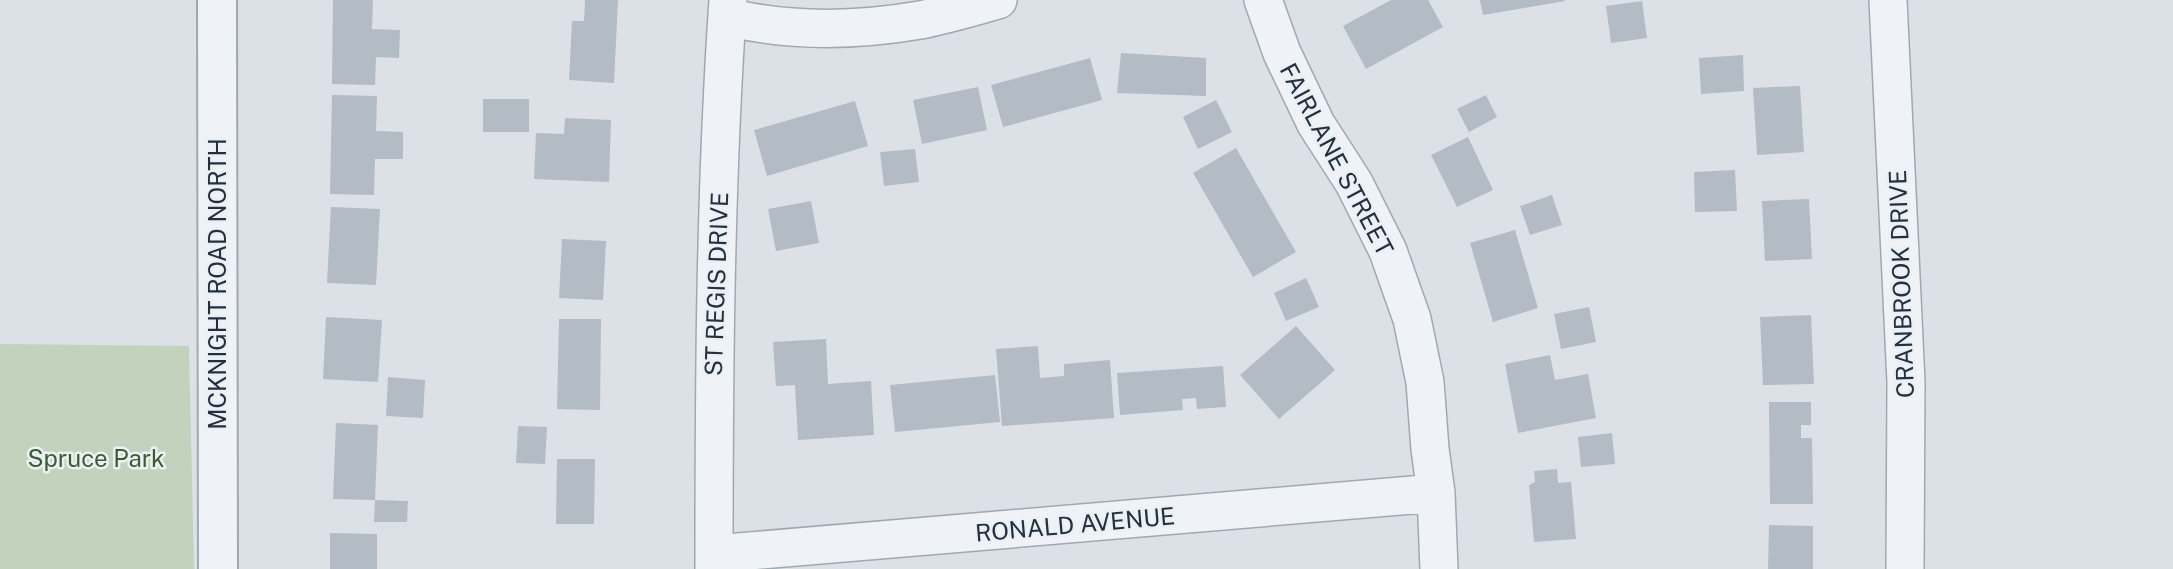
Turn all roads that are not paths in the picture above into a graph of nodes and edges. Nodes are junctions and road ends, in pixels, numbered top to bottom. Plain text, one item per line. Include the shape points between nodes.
1 (217, 0) edge
2 (998, 0) edge
3 (1263, 0) edge
4 (1888, 0) edge
5 (727, 8) edge
6 (1436, 494) junction
7 (714, 562) edge
8 (218, 569) edge
9 (1438, 569) edge
10 (1905, 569) edge

1 - 8 street, MCKNIGHT ROAD NORTH
2 - 5 street via 922,20 864,28 800,28
3 - 6 street, FAIRLANE STREET via 1316,124 1354,183 1392,262 1412,319
4 - 10 street, CRANBROOK DRIVE via 1906,382
5 - 7 street, ST REGIS DRIVE via 713,388
6 - 7 street, RONALD AVENUE
6 - 9 street, FAIRLANE STREET

